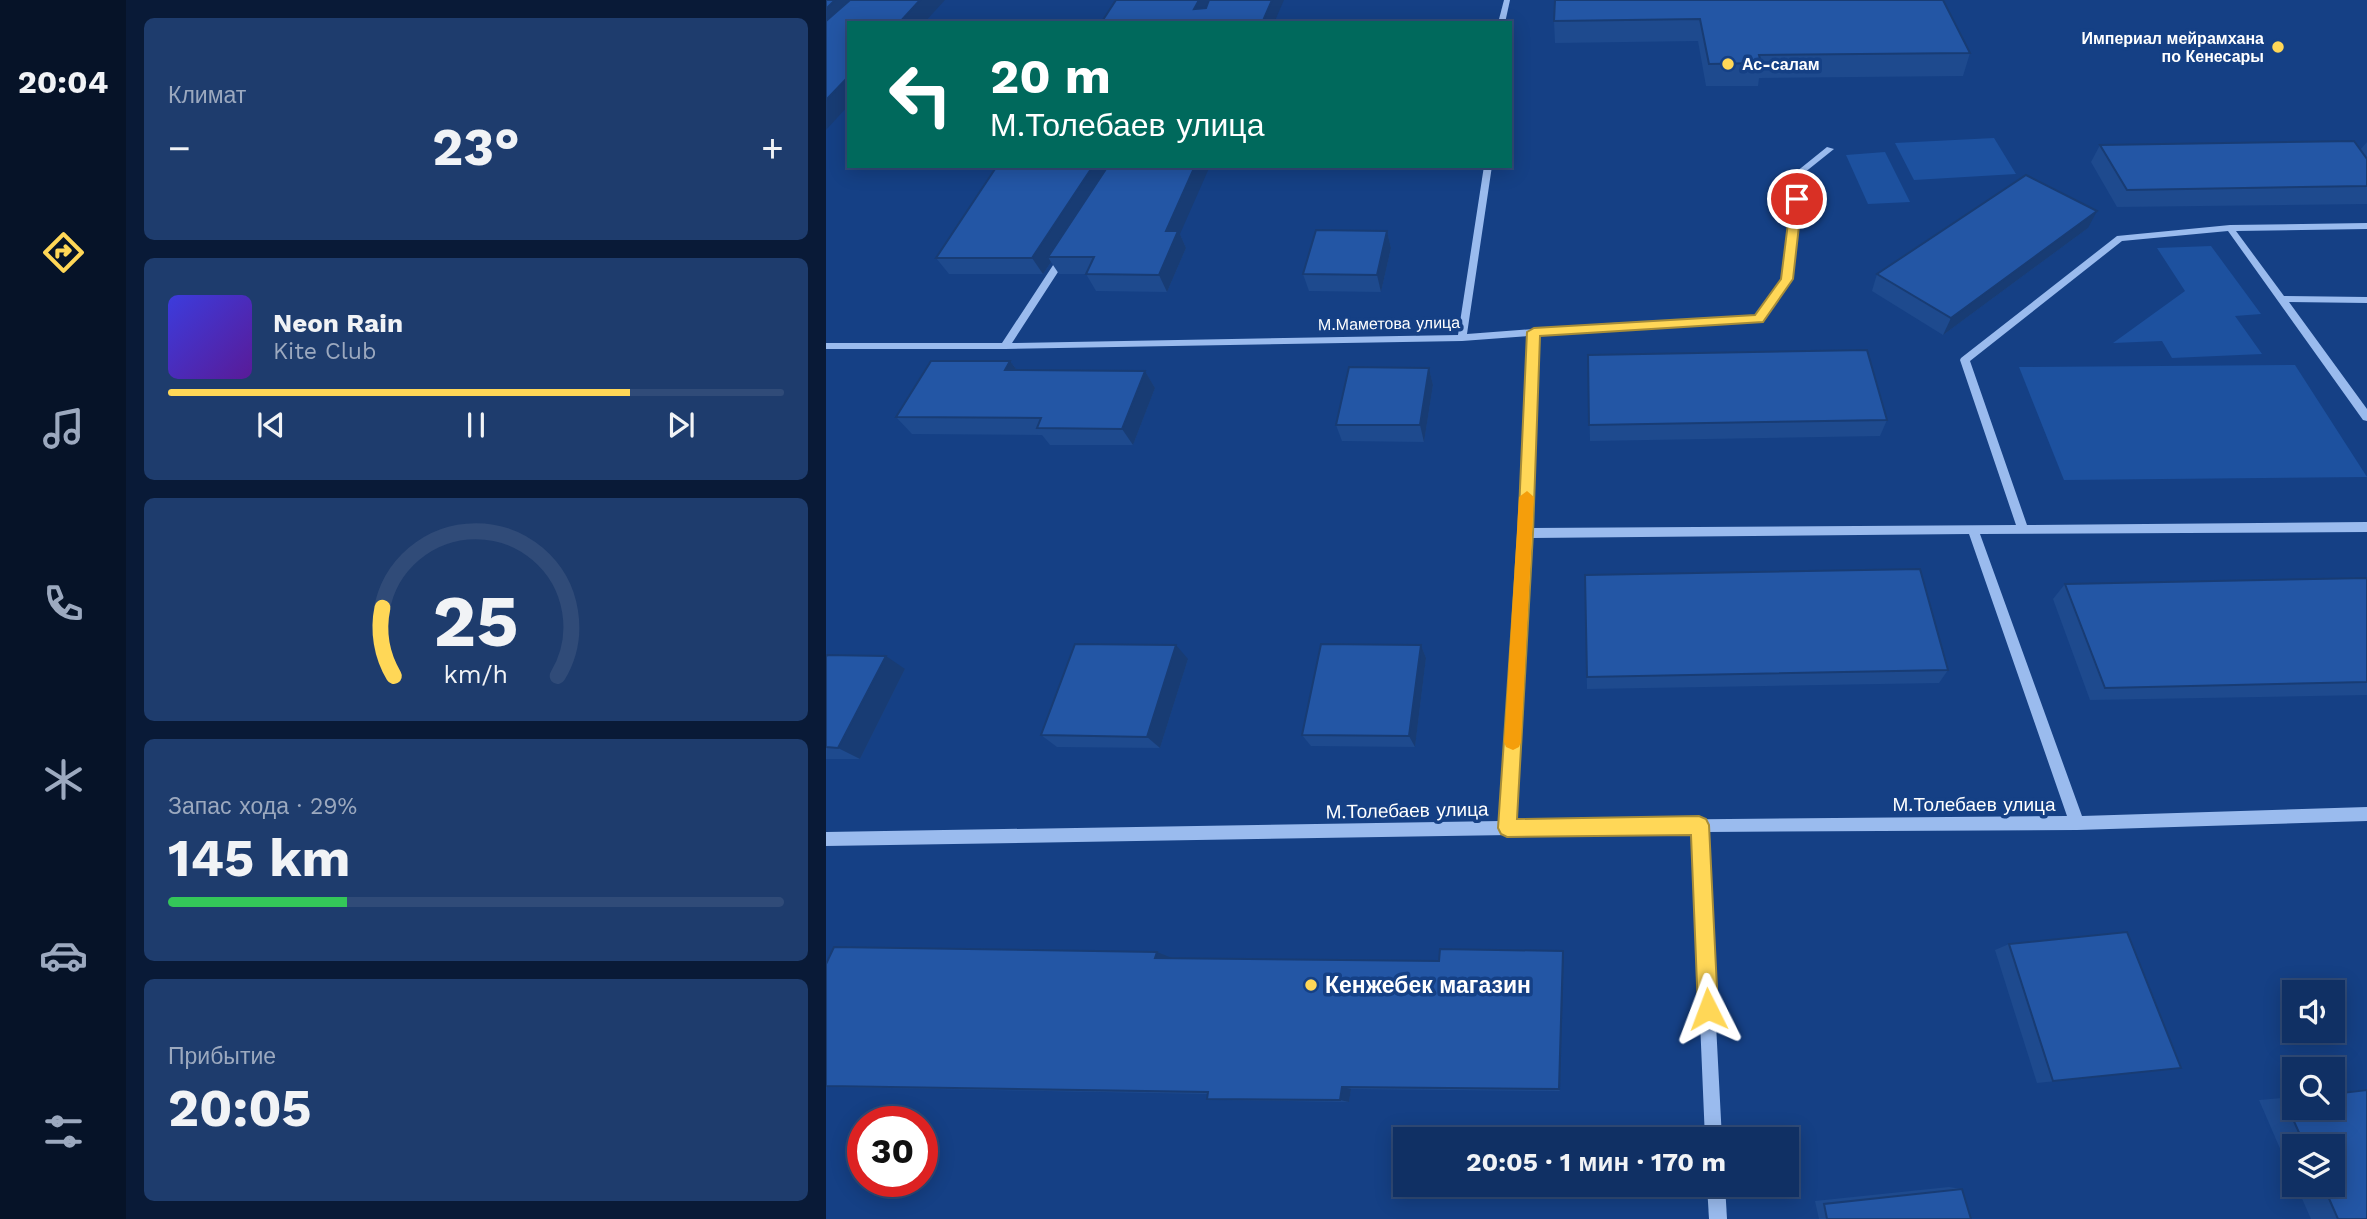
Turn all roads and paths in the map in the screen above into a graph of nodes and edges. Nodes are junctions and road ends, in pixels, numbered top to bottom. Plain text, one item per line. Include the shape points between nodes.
1 (1507, 0) edge
2 (1502, 21) edge
3 (1830, 149) dead end
4 (1488, 168) edge
5 (2367, 226) edge
6 (2230, 228) junction
7 (1070, 245) edge
8 (2282, 299) junction
9 (2367, 300) edge
10 (1534, 332) junction
11 (1462, 338) junction
12 (826, 346) edge
13 (1005, 346) junction
14 (2367, 416) edge
15 (2367, 527) edge
16 (1973, 530) junction
17 (2022, 530) junction
18 (1525, 533) junction
19 (2367, 815) edge
20 (2077, 823) junction
21 (1699, 825) junction
22 (1507, 828) junction
23 (826, 839) edge
24 (1713, 1127) edge
25 (1717, 1197) edge
26 (1718, 1219) edge

1 - 2 street
3 - 10 street, М.Маметова улица via 1800,172 1787,279 1759,319
4 - 11 street
5 - 6 street
6 - 8 street
6 - 17 street via 2120,238 1965,360
7 - 13 street
8 - 9 street
8 - 14 street
10 - 11 street, М.Маметова улица
10 - 18 street
11 - 13 street, М.Маметова улица
12 - 13 street, М.Маметова улица
15 - 17 street
16 - 17 street
16 - 18 street
16 - 20 street
18 - 22 street
19 - 20 street, М.Толебаев улица
20 - 21 street, М.Толебаев улица
21 - 22 street, М.Толебаев улица
21 - 24 street
22 - 23 street, М.Толебаев улица
25 - 26 street

